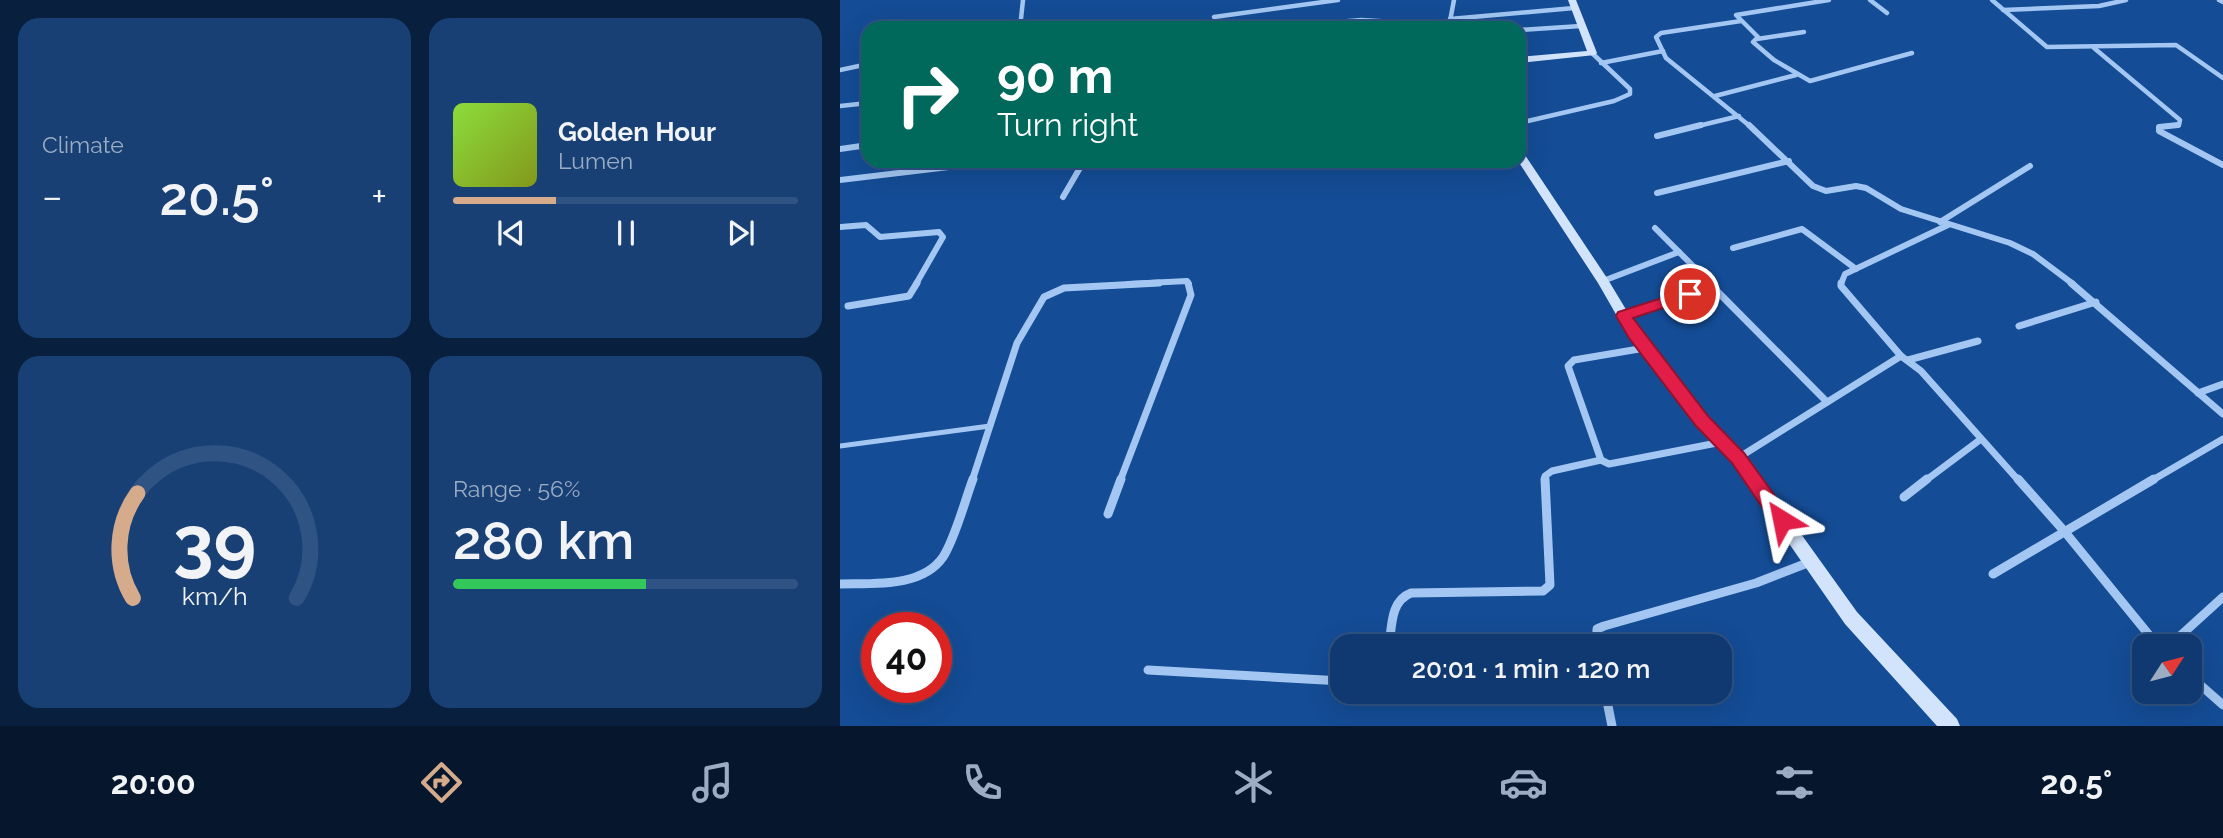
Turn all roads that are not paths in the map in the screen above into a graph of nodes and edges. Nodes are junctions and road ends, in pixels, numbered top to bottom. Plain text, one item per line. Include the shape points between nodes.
1 (1023, 0) edge
2 (1338, 0) edge
3 (1454, 0) edge
4 (1829, 0) edge
5 (1870, 0) edge
6 (1992, 0) edge
7 (2126, 0) edge
8 (1573, 4) edge
9 (2003, 10) junction
10 (1887, 13) dead end
11 (1214, 17) dead end
12 (1021, 21) edge
13 (1349, 21) edge
14 (1383, 21) edge
15 (1450, 21) edge
16 (1468, 21) edge
17 (1741, 21) junction
18 (1581, 26) junction
19 (1526, 30) edge
20 (1804, 32) dead end
21 (1757, 39) junction
22 (2094, 48) junction
23 (1663, 51) junction
24 (1592, 53) junction
25 (1912, 53) dead end
26 (1526, 60) edge
27 (1601, 63) junction
28 (861, 66) edge
29 (840, 70) edge
30 (1796, 75) junction
31 (2223, 78) edge
32 (1715, 96) junction
33 (861, 104) edge
34 (840, 106) edge
35 (1739, 116) junction
36 (1526, 121) edge
37 (1657, 136) dead end
38 (861, 146) edge
39 (840, 149) edge
40 (1789, 161) junction
41 (1526, 165) edge
42 (2223, 165) edge
43 (2029, 166) dead end
44 (940, 168) edge
45 (1080, 168) edge
46 (840, 180) edge
47 (1657, 193) dead end
48 (1062, 197) dead end
49 (1944, 223) junction
50 (840, 227) edge
51 (1655, 228) dead end
52 (1734, 248) dead end
53 (1679, 252) junction
54 (1856, 269) junction
55 (1603, 281) junction
56 (1713, 286) junction
57 (2096, 302) junction
58 (848, 306) dead end
59 (1623, 316) junction
60 (2019, 326) dead end
61 (1978, 341) dead end
62 (1645, 348) junction
63 (1905, 358) junction
64 (2223, 384) edge
65 (2198, 393) junction
66 (1828, 402) junction
67 (2223, 414) edge
68 (990, 426) junction
69 (1981, 439) junction
70 (2223, 439) edge
71 (1722, 442) junction
72 (840, 446) edge
73 (1738, 458) junction
74 (1601, 460) junction
75 (1904, 497) dead end
76 (1108, 514) dead end
77 (2065, 532) junction
78 (1811, 562) junction
79 (1993, 574) dead end
80 (840, 583) edge
81 (2223, 597) edge
82 (1391, 634) edge
83 (1596, 634) edge
84 (2148, 634) edge
85 (2182, 634) edge
86 (1148, 670) dead end
87 (1330, 680) edge
88 (2202, 686) edge
89 (1608, 704) edge
90 (2223, 705) edge
91 (1612, 726) edge
92 (1950, 726) edge

1 - 12 street
2 - 11 street
3 - 15 street
4 - 17 street via 1736,14
5 - 10 street
6 - 9 street
7 - 9 street via 2099,6
8 - 16 street
8 - 18 street
9 - 22 street via 2047,47
13 - 14 street
17 - 21 street
17 - 23 street via 1657,34
18 - 19 street
18 - 24 street
20 - 21 street
21 - 30 street via 1753,42
22 - 31 street via 2176,45
22 - 42 street via 2180,120 2179,125 2159,127 2159,131
23 - 27 street
23 - 32 street
24 - 26 street
24 - 27 street
25 - 30 street via 1817,80
27 - 36 street via 1630,94
28 - 29 street
30 - 32 street
32 - 35 street
33 - 34 street
35 - 37 street
35 - 40 street
38 - 39 street
40 - 47 street
40 - 49 street via 1818,189 1866,188 1901,209
41 - 55 street
43 - 49 street
44 - 46 street
45 - 48 street
49 - 54 street
49 - 57 street via 2033,254
50 - 58 street via 866,225 880,237 939,232 943,237 909,296
51 - 53 street
52 - 54 street via 1802,229
53 - 55 street
53 - 56 street
54 - 63 street via 1845,274 1842,286
55 - 59 street
56 - 59 street
56 - 66 street
57 - 60 street
57 - 65 street
59 - 62 street
61 - 63 street
62 - 71 street
62 - 74 street via 1574,360 1569,366
63 - 66 street
63 - 69 street
64 - 65 street
65 - 67 street
66 - 73 street
68 - 72 lane
68 - 76 street via 1017,343 1044,297 1064,288 1187,281 1191,295
68 - 80 street via 943,557 934,568 907,582
69 - 75 street
69 - 77 street
70 - 77 street
71 - 73 street
71 - 74 street via 1609,464
73 - 78 street
74 - 82 street via 1545,476 1550,585 1543,591 1411,593 1394,609
77 - 79 street
77 - 84 street
78 - 83 street via 1756,583 1604,626
78 - 92 street via 1851,618
81 - 85 street
86 - 87 street
88 - 90 street
89 - 91 street

